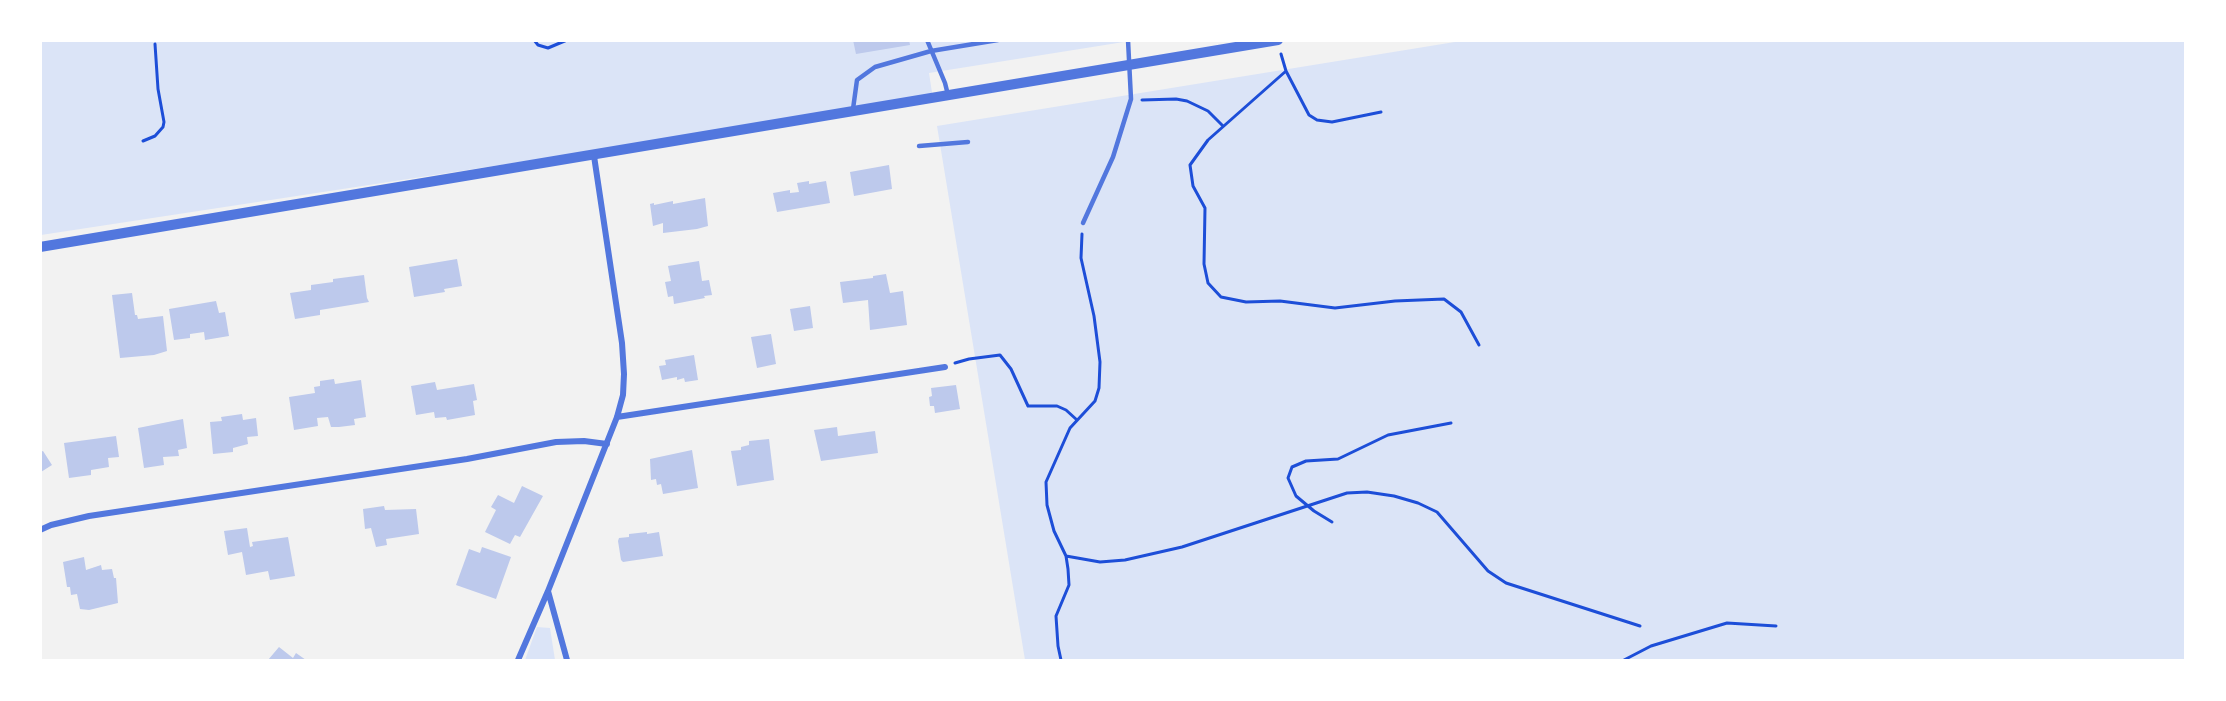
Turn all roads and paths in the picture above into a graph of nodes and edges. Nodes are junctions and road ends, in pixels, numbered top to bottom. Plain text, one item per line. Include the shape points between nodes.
1 (534, 40) edge
2 (567, 40) edge
3 (927, 40) edge
4 (998, 40) edge
5 (1128, 40) edge
6 (1277, 41) edge
7 (155, 44) dead end
8 (931, 51) junction
9 (1129, 64) junction
10 (1286, 71) junction
11 (948, 95) junction
12 (1131, 99) junction
13 (853, 112) junction
14 (1381, 112) dead end
15 (1223, 126) junction
16 (143, 141) dead end
17 (968, 142) dead end
18 (920, 146) dead end
19 (594, 156) junction
20 (1083, 224) joint
21 (40, 247) edge
22 (1479, 345) dead end
23 (945, 367) joint
24 (617, 417) junction
25 (1077, 420) junction
26 (1451, 423) dead end
27 (607, 444) junction
28 (1306, 505) junction
29 (1332, 522) dead end
30 (40, 530) edge
31 (1066, 555) junction
32 (548, 591) junction
33 (1640, 626) dead end
34 (1776, 626) dead end
35 (518, 660) edge
36 (567, 660) edge
37 (1061, 660) edge
38 (1624, 660) edge

1 - 2 path via 548,48
3 - 8 lane
4 - 8 lane
5 - 9 lane
6 - 9 street
6 - 10 path
7 - 16 path via 164,122 155,135
8 - 11 lane
8 - 13 lane via 875,67 857,80
9 - 11 street
9 - 12 lane
10 - 14 path via 1304,109 1317,120 1332,122
10 - 15 path
11 - 13 street
12 - 15 path via 1187,101 1208,111
12 - 20 lane via 1113,157
13 - 19 street
15 - 22 path via 1190,165 1193,186 1205,208 1204,264 1208,283 1221,297 1335,308 1444,299 1461,312
17 - 18 lane
19 - 21 street
19 - 24 street via 622,343 623,395
20 - 25 path via 1081,258 1100,362 1095,401
23 - 24 street
23 - 25 path via 1000,355 1028,406 1058,406
24 - 27 street
25 - 31 path via 1046,482 1054,531
26 - 28 path via 1388,435 1338,459 1296,464 1288,483
27 - 30 street via 556,442 89,516
27 - 32 street
28 - 29 path
28 - 31 path via 1224,534 1125,560 1100,562
28 - 33 path via 1347,493 1367,492 1418,503 1437,512 1488,571 1506,583
31 - 37 path via 1069,585 1056,616
32 - 35 street
32 - 36 street
34 - 38 path via 1727,623 1650,646

